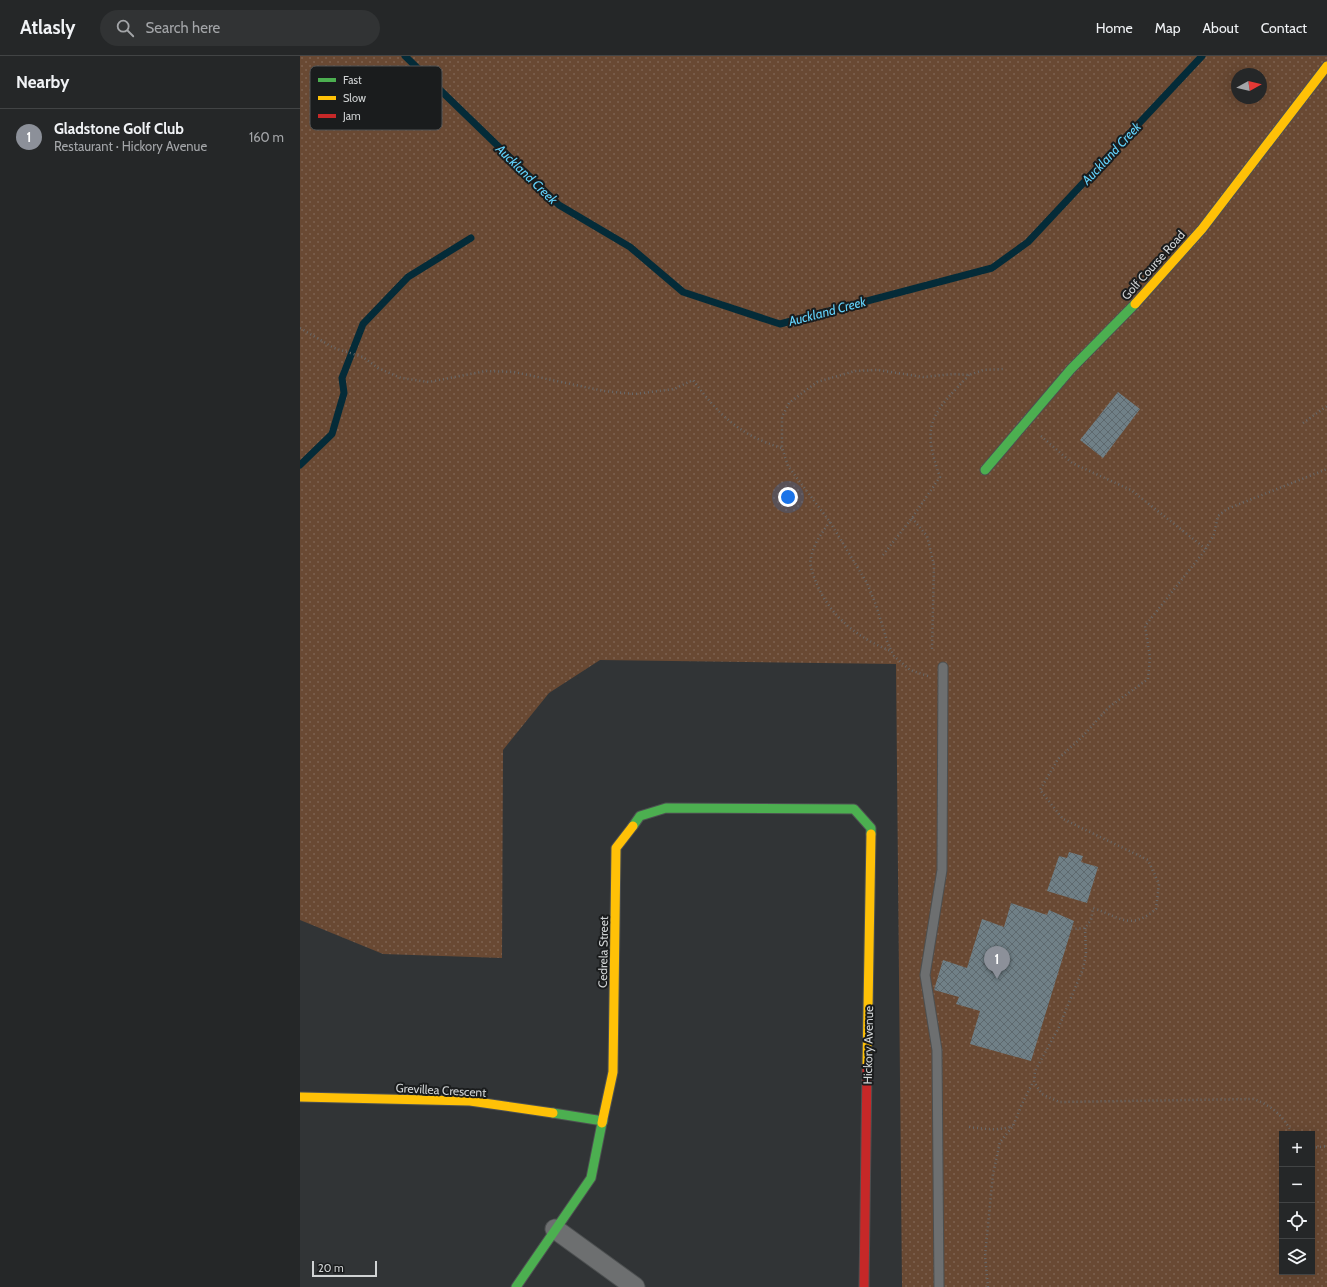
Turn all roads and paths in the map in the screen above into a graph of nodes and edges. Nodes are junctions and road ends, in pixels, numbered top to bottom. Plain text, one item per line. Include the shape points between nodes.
1 (1327, 66) edge
2 (300, 328) edge
3 (1003, 369) dead end
4 (969, 375) junction
5 (1327, 406) edge
6 (1026, 422) junction
7 (1303, 423) dead end
8 (782, 448) junction
9 (986, 470) dead end
10 (1327, 470) edge
11 (912, 518) junction
12 (830, 522) junction
13 (1206, 549) junction
14 (883, 555) dead end
15 (932, 649) dead end
16 (891, 651) junction
17 (943, 667) dead end
18 (943, 680) junction
19 (854, 809) joint
20 (1084, 928) junction
21 (1072, 929) dead end
22 (1034, 1082) junction
23 (300, 1097) edge
24 (603, 1121) junction
25 (1013, 1126) junction
26 (969, 1127) dead end
27 (1291, 1131) edge
28 (1327, 1146) edge
29 (1315, 1148) edge
30 (555, 1229) junction
31 (516, 1287) edge
32 (635, 1287) edge
33 (864, 1287) edge
34 (939, 1287) edge
35 (988, 1287) edge

1 - 6 street, Golf Course Road via 1202,229 1150,289 1071,369
2 - 8 path via 334,348 363,357 378,368 401,378 428,382 486,371 514,372 604,391 635,394 674,389 693,380 713,407 739,430 760,442
3 - 4 path via 983,370
4 - 8 path via 923,376 856,370 816,382 789,403 782,417
4 - 11 path via 940,407 931,424 930,441 940,477
5 - 7 path
6 - 9 street, Golf Course Road
6 - 13 path via 1072,463 1131,490
8 - 12 path via 788,466
10 - 13 path via 1226,509 1218,516 1214,534
11 - 14 path
11 - 15 path via 927,536 934,565
12 - 16 path via 867,583
12 - 16 path via 821,534 810,559 821,595 835,615 849,627
13 - 20 path via 1145,626 1150,657 1148,679 1109,707 1058,759 1040,790 1063,818 1148,860 1159,884 1156,909 1146,918 1125,921 1093,908 1091,920
16 - 18 path via 910,670
17 - 18 lane
18 - 34 lane via 942,870 926,976 937,1050
19 - 24 street, Cedrela Street via 666,808 640,816 616,848 613,1072
19 - 33 street, Hickory Avenue via 872,828
20 - 21 path
20 - 22 path via 1086,954 1083,969 1058,1029 1035,1071
22 - 25 path
22 - 27 path via 1042,1094 1059,1102 1254,1099 1271,1106 1283,1116
23 - 24 street, Grevillea Crescent via 470,1101
24 - 30 street, Cedrela Street via 591,1178
25 - 26 path via 988,1130
25 - 35 path via 1000,1142 993,1174 985,1256
28 - 29 path
30 - 31 street, Cedrela Street
30 - 32 street

